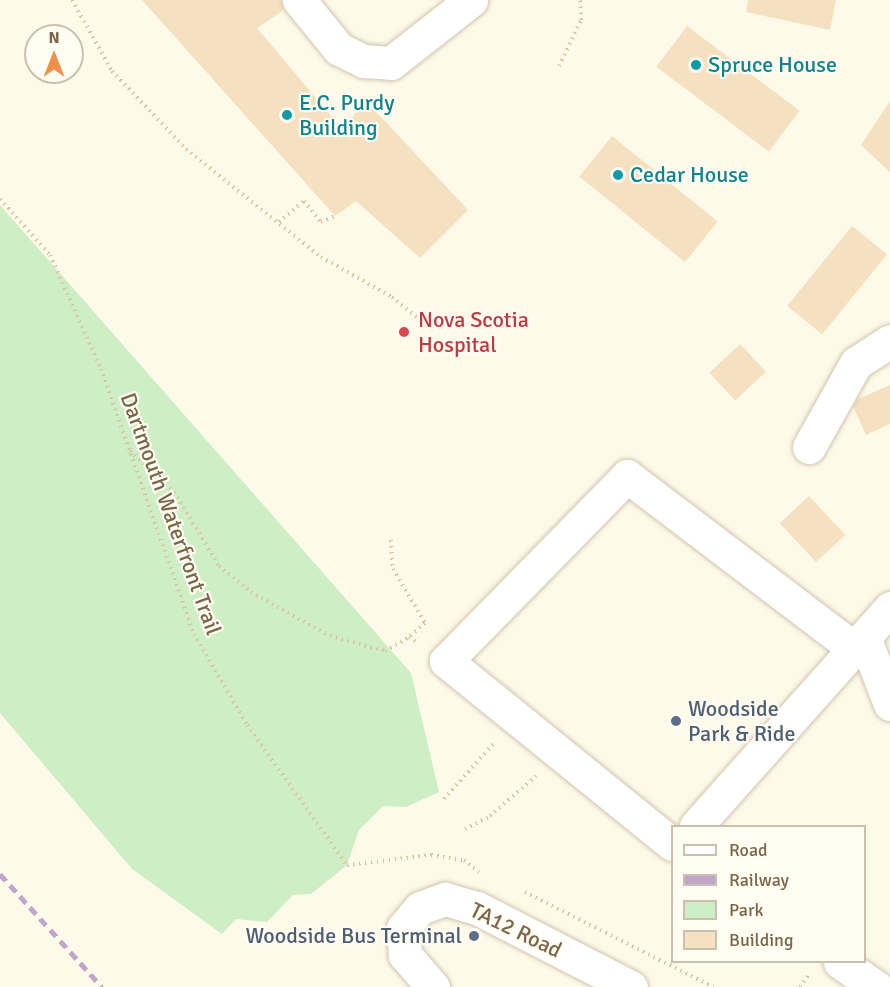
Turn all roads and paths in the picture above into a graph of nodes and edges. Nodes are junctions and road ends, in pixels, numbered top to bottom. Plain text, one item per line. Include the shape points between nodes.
1 (72, 0) edge
2 (299, 0) edge
3 (471, 0) edge
4 (580, 0) edge
5 (558, 66) dead end
6 (0, 199) edge
7 (335, 216) dead end
8 (279, 222) junction
9 (426, 325) dead end
10 (890, 340) edge
11 (809, 447) dead end
12 (130, 450) junction
13 (392, 540) dead end
14 (890, 608) edge
15 (424, 623) dead end
16 (409, 638) dead end
17 (859, 642) junction
18 (890, 704) edge
19 (518, 720) junction
20 (562, 756) junction
21 (444, 799) dead end
22 (697, 825) edge
23 (465, 828) dead end
24 (671, 843) edge
25 (486, 877) dead end
26 (519, 890) dead end
27 (841, 963) edge
28 (434, 987) edge
29 (631, 987) edge
30 (712, 987) edge
31 (876, 987) edge

1 - 8 path via 112,71 186,149
2 - 3 street via 339,49 364,61 392,63
4 - 5 path via 582,20
6 - 12 path, Dartmouth Waterfront Trail via 50,255 101,369
7 - 8 path via 321,222 304,201
8 - 9 path via 321,256 392,297
10 - 11 street via 856,363
12 - 16 path via 174,492 219,566 251,592 330,636 385,651 393,651
12 - 25 path, Dartmouth Waterfront Trail via 194,634 247,725 347,865 431,855 464,860
13 - 15 path via 393,569
14 - 17 street
17 - 18 street
17 - 19 street via 627,476 446,661
17 - 22 street
19 - 20 street
19 - 21 path
20 - 23 path via 490,816
20 - 24 street
26 - 30 path via 552,902
27 - 31 street
28 - 29 street, TA12 Road via 405,955 403,928 420,908 445,899 477,908

